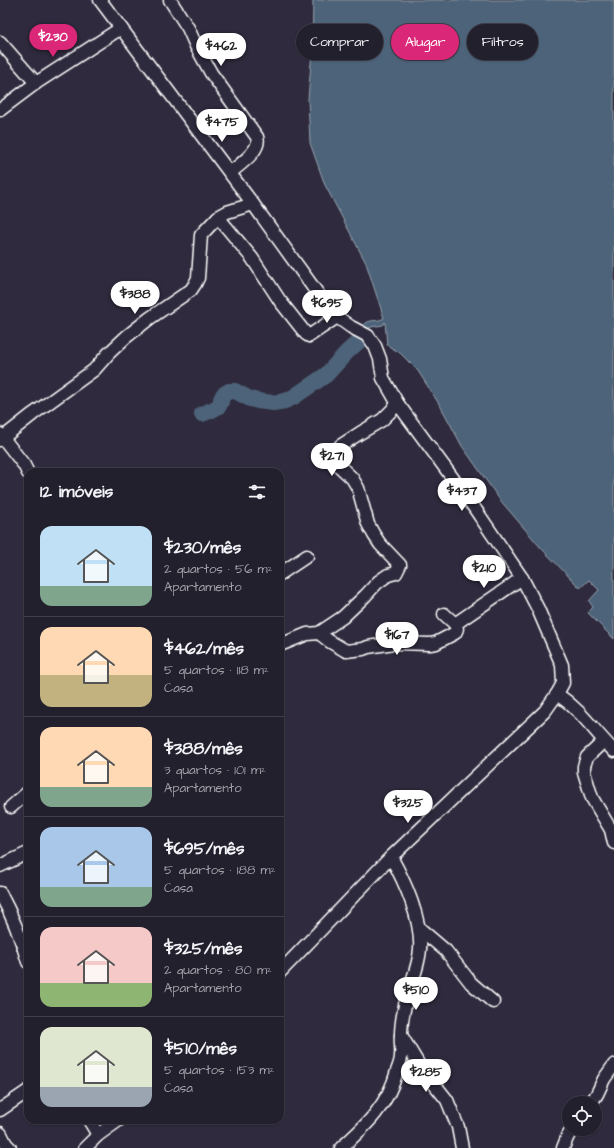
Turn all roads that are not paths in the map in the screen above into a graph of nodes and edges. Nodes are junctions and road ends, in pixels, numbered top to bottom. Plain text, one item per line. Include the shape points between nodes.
1 (100, 0) edge
2 (170, 0) edge
3 (121, 28) junction
4 (0, 42) edge
5 (36, 83) junction
6 (0, 110) edge
7 (230, 173) junction
8 (253, 204) junction
9 (218, 217) junction
10 (337, 317) junction
11 (398, 404) junction
12 (1, 437) edge
13 (26, 468) edge
14 (307, 556) dead end
15 (284, 571) edge
16 (522, 578) junction
17 (444, 614) dead end
18 (455, 624) junction
19 (319, 633) junction
20 (284, 643) edge
21 (557, 694) junction
22 (604, 741) junction
23 (614, 751) edge
24 (24, 796) edge
25 (11, 807) dead end
26 (614, 843) edge
27 (24, 854) edge
28 (391, 857) junction
29 (0, 866) edge
30 (0, 893) edge
31 (419, 928) junction
32 (24, 950) edge
33 (284, 968) edge
34 (493, 1002) dead end
35 (401, 1034) junction
36 (614, 1065) edge
37 (24, 1094) edge
38 (596, 1096) edge
39 (0, 1110) edge
40 (91, 1124) edge
41 (113, 1124) edge
42 (0, 1133) edge
43 (98, 1135) junction
44 (568, 1136) edge
45 (10, 1148) edge
46 (85, 1148) edge
47 (341, 1148) edge
48 (462, 1148) edge
49 (563, 1148) edge

1 - 3 street
2 - 7 street via 211,73 257,137 258,145 255,151
3 - 5 street
3 - 7 street
4 - 5 street
5 - 6 street
7 - 8 street
8 - 9 street
8 - 10 street
9 - 10 street via 252,258 280,301 306,334 309,336
9 - 12 street via 201,235 198,278 191,290 126,337 94,370
10 - 11 street via 368,336 380,359 383,378
11 - 16 street
11 - 19 street via 382,420 340,446 336,461 358,488 368,524 374,535 400,565 396,573 378,582 343,617
12 - 13 street
14 - 15 street
16 - 18 street
16 - 21 street via 562,665 563,683
17 - 18 street
18 - 19 street via 455,633 436,643 394,643 363,650 346,651
19 - 20 street via 306,634
21 - 22 street via 568,701
21 - 28 street via 545,710
22 - 23 street
22 - 26 street via 587,758 584,772 592,798 611,830
24 - 25 street
27 - 29 street
28 - 31 street via 404,880
28 - 33 street
30 - 32 street via 12,916
31 - 34 street via 446,951 471,983
31 - 35 street via 420,949 416,972 405,1005
35 - 47 street via 402,1056 394,1081 381,1107
35 - 48 street via 419,1065 446,1100 458,1127
36 - 38 street
37 - 39 street
40 - 43 street
41 - 43 street
42 - 45 street
43 - 46 street
44 - 49 street

